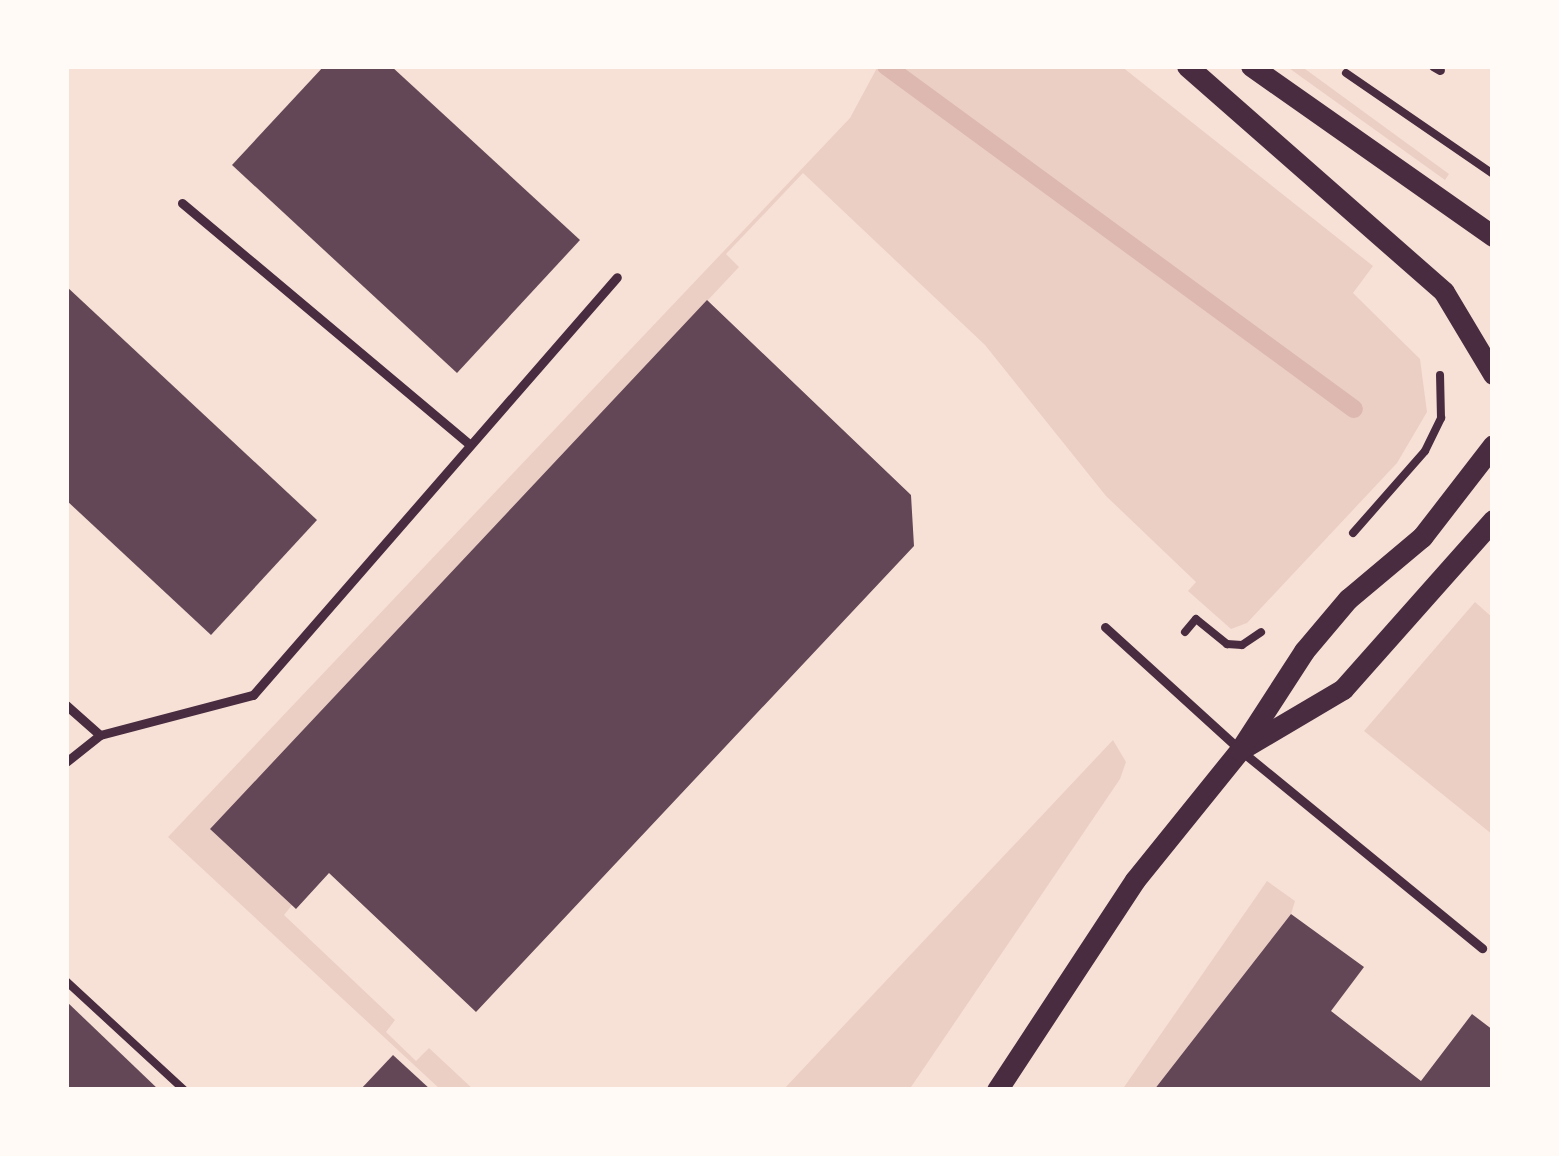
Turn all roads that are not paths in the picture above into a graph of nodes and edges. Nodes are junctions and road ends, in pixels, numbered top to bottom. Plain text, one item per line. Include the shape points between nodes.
1 (1187, 66) edge
2 (1251, 66) edge
3 (182, 203) dead end
4 (1493, 236) edge
5 (617, 277) dead end
6 (1493, 374) edge
7 (1493, 445) edge
8 (470, 446) junction
9 (1493, 520) edge
10 (1105, 627) dead end
11 (66, 705) edge
12 (100, 735) junction
13 (1240, 750) junction
14 (66, 762) edge
15 (1482, 947) dead end
16 (997, 1090) edge

1 - 6 street via 1444,292
2 - 4 street
3 - 8 lane
5 - 8 lane
7 - 13 street via 1422,537 1348,598 1304,651
8 - 12 lane via 253,695
9 - 13 street via 1342,688
10 - 13 lane
11 - 12 lane
12 - 14 lane
13 - 15 lane
13 - 16 street via 1136,880

